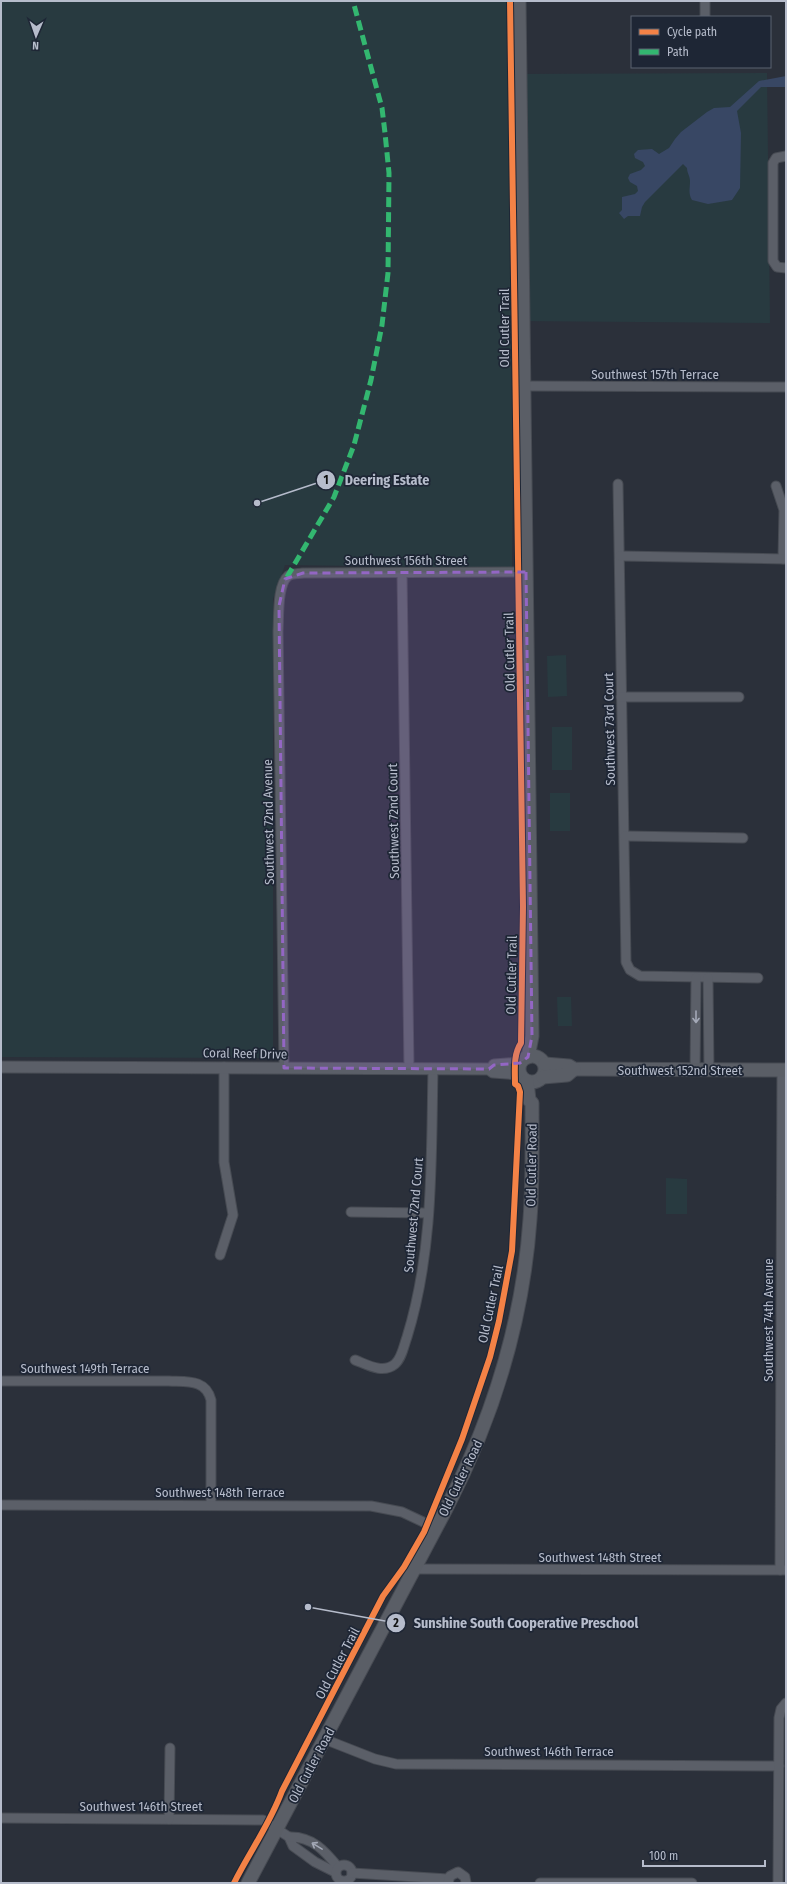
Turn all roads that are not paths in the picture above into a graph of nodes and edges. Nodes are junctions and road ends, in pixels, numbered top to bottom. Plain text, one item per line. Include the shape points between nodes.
1 (519, 1) edge
2 (705, 1) edge
3 (705, 16) edge
4 (786, 156) edge
5 (785, 268) edge
6 (524, 386) junction
7 (786, 387) edge
8 (618, 484) dead end
9 (776, 486) dead end
10 (620, 556) junction
11 (784, 559) edge
12 (526, 572) junction
13 (402, 574) junction
14 (287, 577) joint
15 (740, 696) dead end
16 (621, 697) junction
17 (625, 836) junction
18 (743, 838) dead end
19 (696, 978) junction
20 (708, 978) junction
21 (758, 978) dead end
22 (1, 1066) edge
23 (224, 1067) junction
24 (284, 1068) junction
25 (409, 1068) junction
26 (433, 1069) junction
27 (533, 1069) junction
28 (784, 1070) edge
29 (695, 1071) junction
30 (709, 1071) junction
31 (351, 1212) dead end
32 (428, 1213) junction
33 (220, 1255) dead end
34 (355, 1360) dead end
35 (1, 1381) edge
36 (1, 1505) edge
37 (211, 1505) junction
38 (436, 1528) junction
39 (414, 1569) junction
40 (783, 1570) edge
41 (786, 1703) edge
42 (324, 1739) junction
43 (170, 1748) dead end
44 (779, 1766) junction
45 (1, 1818) edge
46 (169, 1819) junction
47 (278, 1829) junction
48 (289, 1837) junction
49 (336, 1869) junction
50 (352, 1873) junction
51 (448, 1881) edge
52 (342, 1882) edge
53 (542, 1882) edge
54 (248, 1883) edge
55 (466, 1883) edge
56 (692, 1883) edge
57 (778, 1883) edge

1 - 6 main road, Old Cutler Road
2 - 3 street
4 - 5 street via 778,157 773,163 773,261 777,267
6 - 7 street, Southwest 157th Terrace
6 - 12 main road, Old Cutler Road
8 - 10 street, Southwest 73rd Court
9 - 11 street via 784,510
10 - 11 street
10 - 16 street, Southwest 73rd Court
12 - 13 street, Southwest 156th Street
12 - 27 main road, Old Cutler Road
13 - 14 street, Southwest 156th Street via 303,573
13 - 25 street, Southwest 72nd Court
14 - 24 street, Southwest 72nd Avenue via 281,590 278,614
15 - 16 street
16 - 17 street, Southwest 73rd Court
17 - 18 street
17 - 19 street, Southwest 73rd Court via 627,967 644,977
19 - 20 street
19 -> 29 street
20 - 21 street
20 - 30 street
22 - 23 street, Coral Reef Drive
23 - 24 street, Coral Reef Drive
23 - 33 street via 224,1162 233,1215
24 - 25 street, Coral Reef Drive
25 - 26 street, Coral Reef Drive
26 - 27 street, Coral Reef Drive via 489,1069 494,1065
26 - 32 street, Southwest 72nd Court via 433,1137
27 - 29 main road, Southwest 152nd Street via 569,1066 574,1069
27 - 38 main road, Old Cutler Road via 536,1100 532,1103 530,1219 524,1276 514,1329 482,1432
28 - 30 main road, Southwest 152nd Street
28 - 40 street, Southwest 74th Avenue
29 - 30 main road, Southwest 152nd Street
31 - 32 street
32 - 34 street, Southwest 72nd Court via 421,1275 400,1358 384,1369
35 - 37 street, Southwest 149th Terrace via 169,1381 200,1384 210,1394 212,1407
36 - 37 street, Southwest 148th Terrace
37 - 38 street, Southwest 148th Terrace via 380,1507 402,1512
38 - 39 main road, Old Cutler Road
39 - 40 street, Southwest 148th Street
39 - 42 main road, Old Cutler Road
41 - 44 street via 780,1715
42 - 44 street, Southwest 146th Terrace via 375,1759 396,1764
42 - 47 main road, Old Cutler Road
43 - 46 street
44 - 57 street
45 - 46 street, Southwest 146th Street
46 - 47 street, Southwest 146th Street via 263,1820
47 - 48 street, Southwest 146th Street
47 - 54 main road, Old Cutler Road
48 - 49 street via 293,1846 315,1862
49 -> 48 street via 324,1850 301,1836
49 - 50 street via 342,1865 348,1866
49 - 52 street via 338,1879
50 - 51 street
50 - 52 street via 350,1878
51 - 55 street via 452,1874 460,1873 465,1876
53 - 56 street

